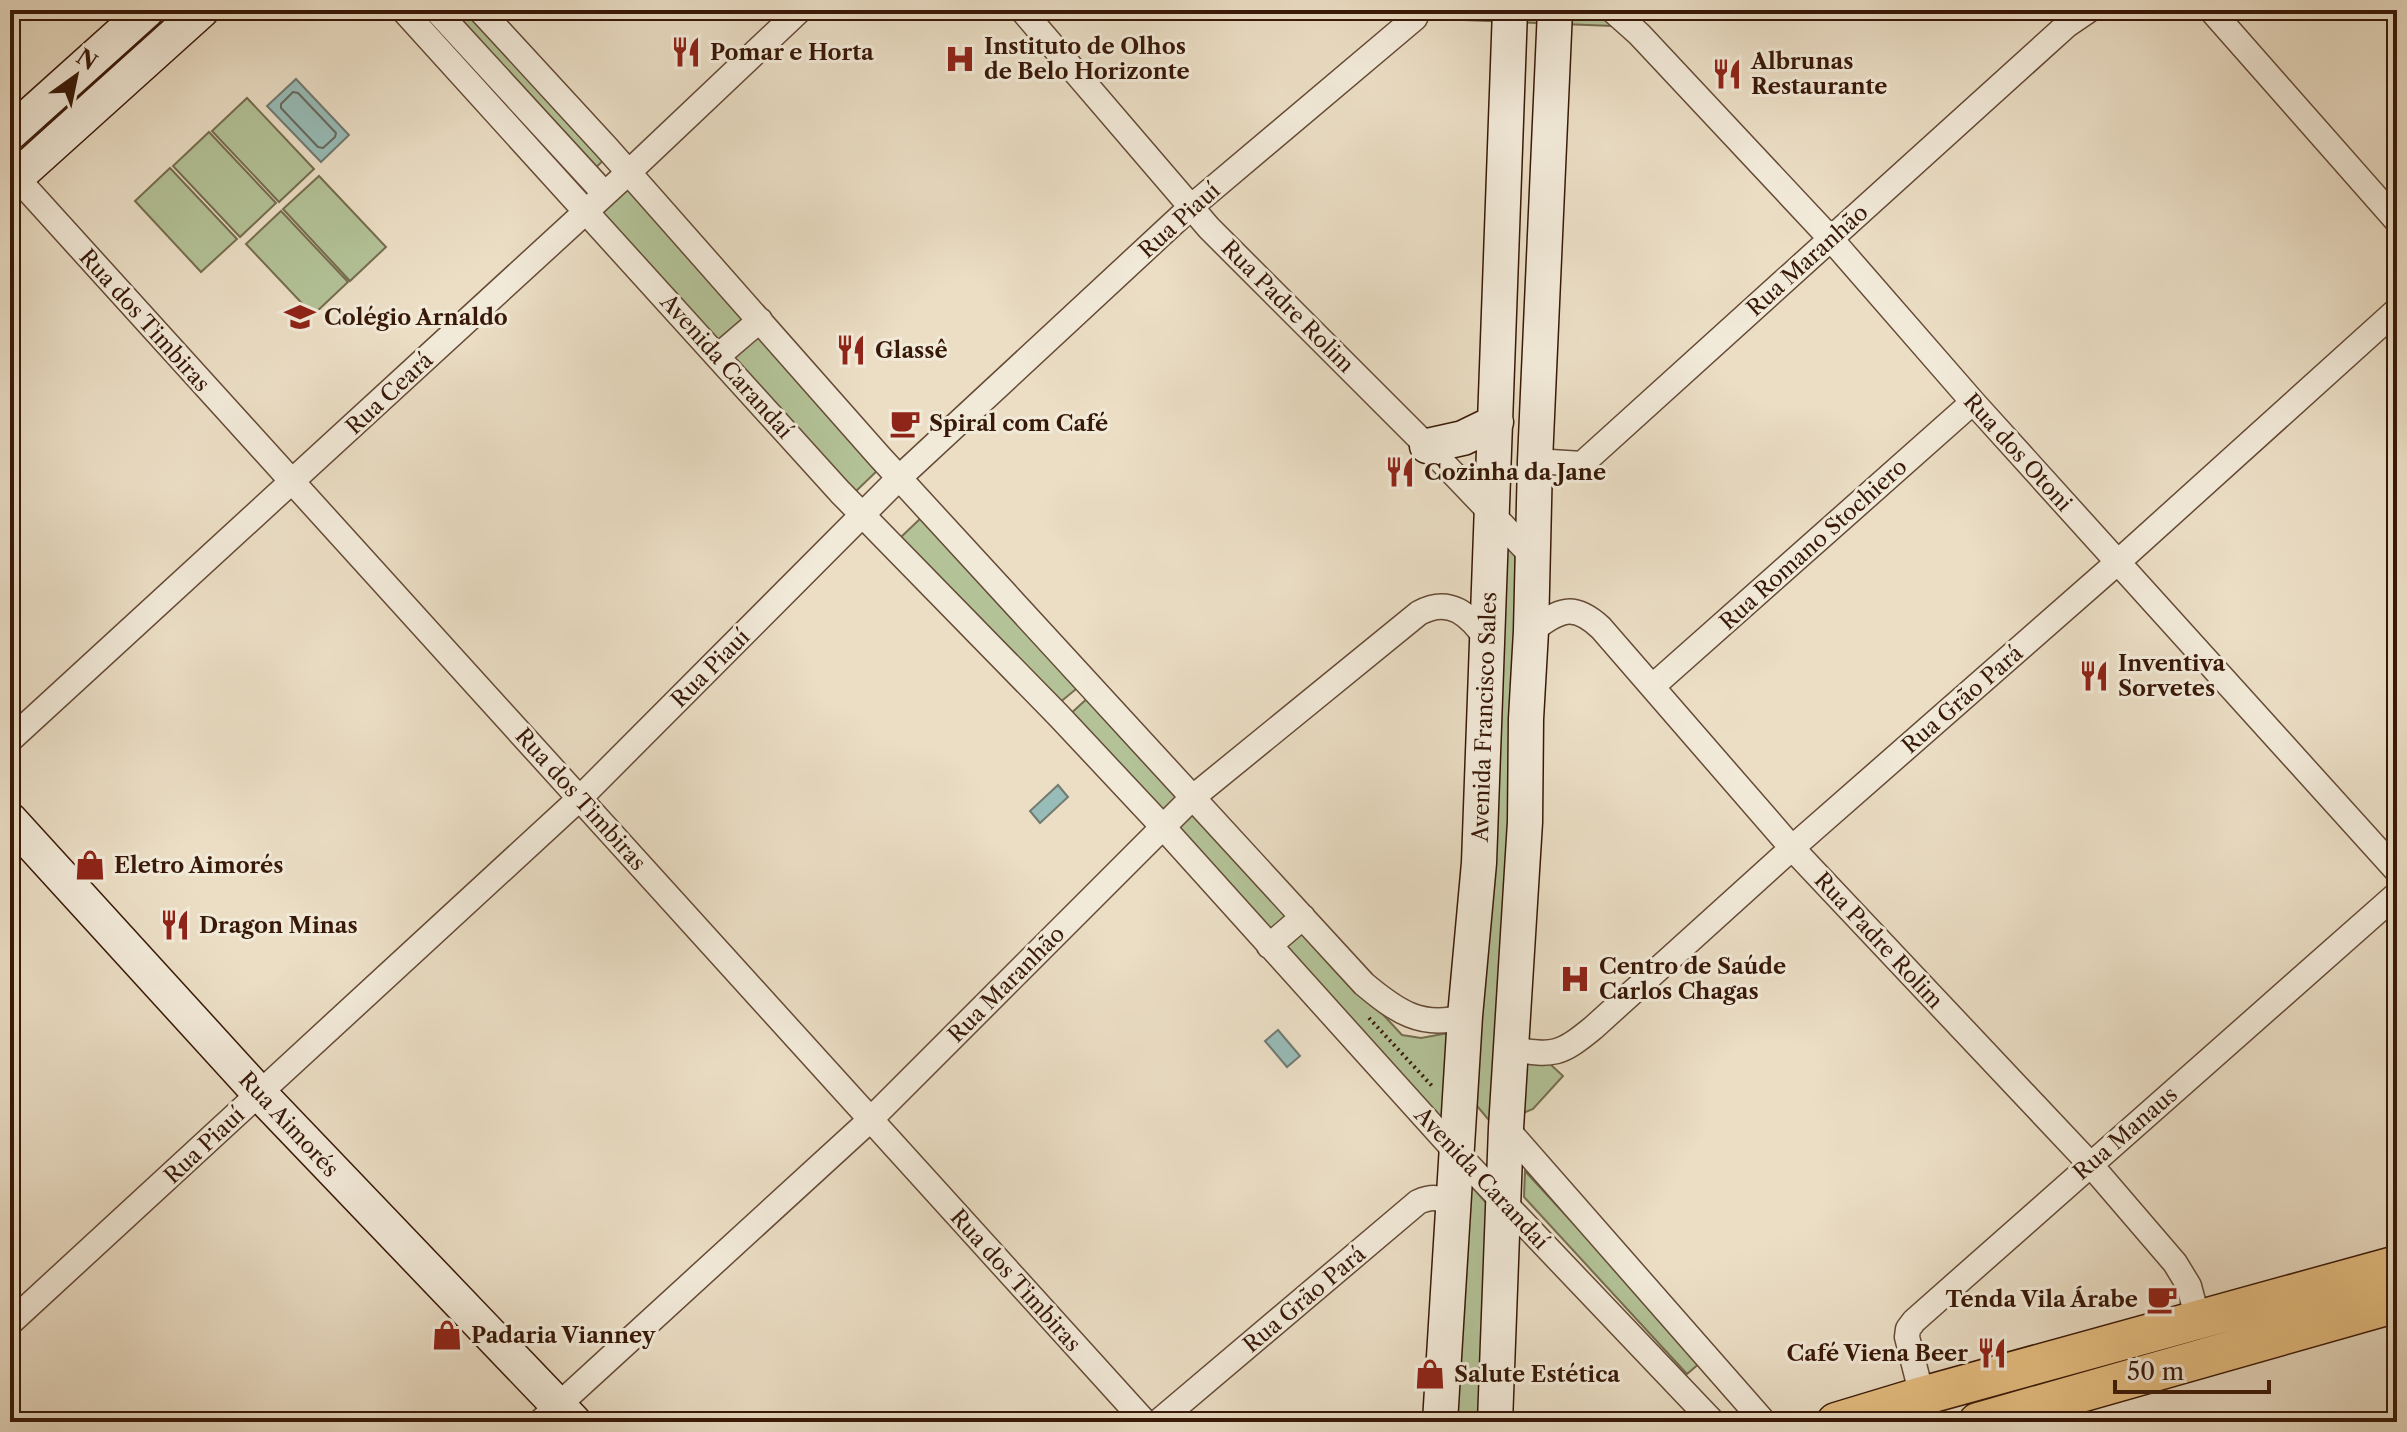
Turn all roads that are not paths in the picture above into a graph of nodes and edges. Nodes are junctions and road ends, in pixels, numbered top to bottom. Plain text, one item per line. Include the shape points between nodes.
1 (147, 10) edge
2 (202, 10) edge
3 (403, 10) edge
4 (436, 10) edge
5 (480, 10) edge
6 (800, 10) edge
7 (1022, 10) edge
8 (1510, 10) edge
9 (1555, 10) edge
10 (1612, 10) edge
11 (2089, 10) edge
12 (1417, 14) edge
13 (2219, 14) edge
14 (2069, 18) edge
15 (10, 133) edge
16 (629, 172) junction
17 (13, 180) edge
18 (595, 201) junction
19 (1191, 207) junction
20 (2397, 221) edge
21 (1831, 239) junction
22 (2397, 310) edge
23 (760, 320) junction
24 (718, 356) junction
25 (1973, 402) junction
26 (1496, 422) junction
27 (1427, 446) junction
28 (1535, 461) junction
29 (900, 477) junction
30 (292, 482) junction
31 (1492, 513) junction
32 (862, 515) junction
33 (1533, 557) junction
34 (2118, 562) junction
35 (1531, 631) junction
36 (1487, 640) junction
37 (1091, 686) junction
38 (1653, 686) junction
39 (1059, 716) junction
40 (10, 740) edge
41 (580, 798) junction
42 (1192, 798) junction
43 (10, 820) edge
44 (1163, 827) junction
45 (1792, 848) junction
46 (1479, 863) junction
47 (1521, 868) junction
48 (2397, 871) edge
49 (2397, 894) edge
50 (1303, 917) junction
51 (1269, 946) junction
52 (1465, 1016) junction
53 (1512, 1049) junction
54 (1461, 1091) junction
55 (260, 1094) junction
56 (870, 1120) junction
57 (1506, 1128) junction
58 (1456, 1152) junction
59 (2090, 1164) junction
60 (1505, 1203) junction
61 (1454, 1209) junction
62 (2397, 1265) edge
63 (2397, 1303) edge
64 (2198, 1320) junction
65 (10, 1323) edge
66 (1729, 1382) junction
67 (1922, 1396) junction
68 (1706, 1414) edge
69 (558, 1416) edge
70 (1145, 1422) edge
71 (1158, 1422) edge
72 (1440, 1422) edge
73 (1495, 1422) edge
74 (1764, 1422) edge
75 (1836, 1422) edge
76 (1978, 1422) edge

1 - 15 street
2 - 17 street
3 - 18 street, Avenida Carandaí
4 - 18 street
5 - 16 street
6 - 16 street, Rua Ceará
7 - 19 street, Rua Padre Rolim
8 - 26 street, Avenida Francisco Sales
9 - 28 street, Avenida Francisco Sales
10 - 21 street, Rua dos Otoni
11 - 14 street, Rua Maranhão
12 - 19 street, Rua Piauí
13 - 20 street
14 - 21 street, Rua Maranhão
16 - 18 street, Rua Ceará
16 - 23 street
17 - 30 street, Rua dos Timbiras
18 - 24 street, Avenida Carandaí
18 - 30 street, Rua Ceará
19 - 27 street, Rua Padre Rolim
19 - 29 street, Rua Piauí
21 - 25 street, Rua dos Otoni
21 - 28 street, Rua Maranhão via 1582,464
22 - 34 street, Rua Grão Pará
23 - 24 street
23 - 29 street
24 - 32 street, Avenida Carandaí
25 - 34 street, Rua dos Otoni
25 - 38 street, Rua Romano Stochiero
26 - 27 street via 1468,436
26 - 31 street, Avenida Francisco Sales
27 - 31 street, Rua Padre Rolim
28 - 33 street, Avenida Francisco Sales
29 - 32 street, Rua Piauí
29 - 37 street
30 - 40 street, Rua Ceará
30 - 41 street, Rua dos Timbiras
31 - 33 street, Rua Padre Rolim
31 - 36 street, Avenida Francisco Sales
32 - 39 street, Avenida Carandaí
32 - 41 street, Rua Piauí
33 - 35 street, Avenida Francisco Sales
34 - 45 street, Rua Grão Pará
34 - 48 street, Rua dos Otoni
35 - 38 street, Rua Padre Rolim via 1552,616 1578,611 1590,617
35 - 47 street, Avenida Francisco Sales
36 - 42 street, Rua Maranhão via 1460,611 1431,606
36 - 46 street, Avenida Francisco Sales
37 - 39 street
37 - 42 street
38 - 45 street, Rua Padre Rolim
39 - 44 street, Avenida Carandaí
41 - 55 street, Rua Piauí
41 - 56 street, Rua dos Timbiras
42 - 44 street, Rua Maranhão
42 - 50 street
43 - 55 street, Rua Aimorés
44 - 51 street, Avenida Carandaí
44 - 56 street, Rua Maranhão
45 - 53 street, Rua Grão Pará via 1577,1042 1559,1052
45 - 59 street, Rua Padre Rolim
46 - 47 street
46 - 52 street, Avenida Francisco Sales
47 - 53 street, Avenida Francisco Sales
49 - 59 street, Rua Manaus
50 - 51 street
50 - 52 street via 1383,1000 1427,1021
51 - 58 street, Avenida Carandaí
52 - 54 street, Avenida Francisco Sales
53 - 57 street, Avenida Francisco Sales
54 - 58 street, Avenida Francisco Sales
54 - 60 street via 1473,1138
55 - 65 street, Rua Piauí
55 - 69 street, Rua Aimorés
56 - 69 street, Rua Maranhão
56 - 70 street, Rua dos Timbiras
57 - 60 street, Avenida Francisco Sales
57 - 66 street
58 - 60 street, Avenida Carandaí
58 - 61 street, Avenida Francisco Sales
59 - 64 street, Rua Padre Rolim via 2175,1263 2189,1286
59 - 67 street, Rua Manaus via 1908,1329
60 - 68 street, Avenida Carandaí
60 - 73 street, Avenida Francisco Sales
61 - 71 street, Rua Grão Pará via 1439,1197 1418,1202
61 - 72 street, Avenida Francisco Sales
62 - 64 main road
63 - 76 main road
64 - 67 main road
66 - 68 street, Avenida Carandaí
66 - 74 street
67 - 75 main road

